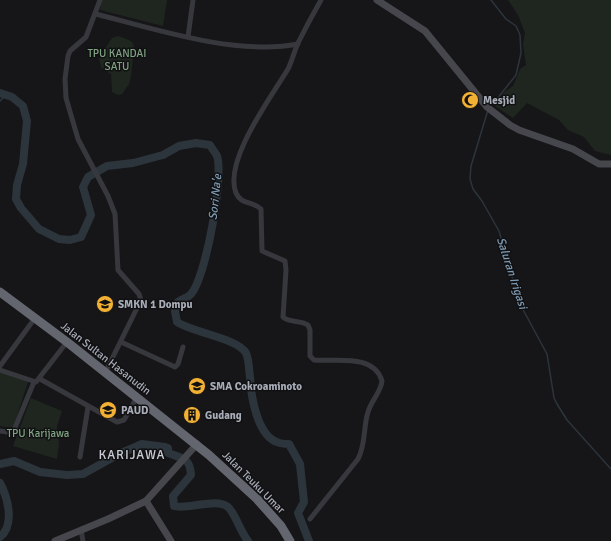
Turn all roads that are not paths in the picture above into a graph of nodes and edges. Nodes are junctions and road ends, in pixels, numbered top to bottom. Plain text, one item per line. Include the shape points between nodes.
1 (100, 0) edge
2 (193, 0) edge
3 (321, 0) edge
4 (377, 0) edge
5 (96, 14) junction
6 (188, 37) junction
7 (298, 44) junction
8 (611, 164) edge
9 (0, 292) edge
10 (35, 318) junction
11 (67, 342) junction
12 (121, 342) junction
13 (183, 347) dead end
14 (0, 366) edge
15 (0, 370) edge
16 (105, 373) junction
17 (40, 379) junction
18 (34, 382) junction
19 (137, 397) junction
20 (88, 407) junction
21 (0, 431) edge
22 (197, 444) junction
23 (80, 457) dead end
24 (146, 500) junction
25 (310, 519) dead end
26 (81, 530) junction
27 (63, 539) edge
28 (55, 541) edge
29 (84, 541) edge
30 (171, 541) edge
31 (290, 541) edge

1 - 5 street
2 - 6 street
3 - 7 street
4 - 8 street via 425,31 487,107 510,125 572,149 600,164
5 - 6 street
5 - 12 street via 86,37 70,52 66,65 66,98 84,154 108,196 116,219 118,270 141,298
6 - 7 street via 237,45 279,47
7 - 25 street via 288,68 239,155 233,178 234,189 240,199 261,209 262,250 285,261 283,317 308,325 310,356 314,360 361,362 376,371 382,381 368,413 363,447 358,459
9 - 10 highway, Jalan Sultan Hasanudin
10 - 11 highway, Jalan Sultan Hasanudin
10 - 14 street
11 - 16 highway, Jalan Sultan Hasanudin
11 - 17 street
12 - 13 street via 175,367
12 - 16 street
15 - 18 street
16 - 19 highway, Jalan Sultan Hasanudin
17 - 18 street
17 - 20 street
18 - 21 street via 14,430
19 - 20 street via 121,422
19 - 22 highway, Jalan Sultan Hasanudin
20 - 23 street
22 - 24 street
22 - 31 highway, Jalan Teuku Umar via 257,499 281,526
24 - 26 street
24 - 30 street
26 - 27 street
26 - 29 street
27 - 28 street

